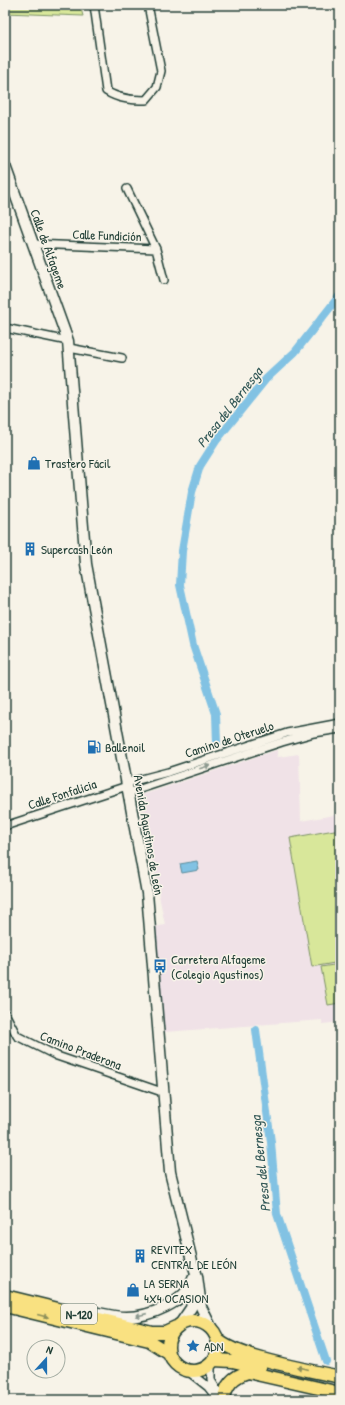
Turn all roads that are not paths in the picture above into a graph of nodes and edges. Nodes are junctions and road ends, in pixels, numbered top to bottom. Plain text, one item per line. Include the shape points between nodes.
1 (94, 5) edge
2 (148, 5) edge
3 (5, 166) edge
4 (126, 189) dead end
5 (33, 244) junction
6 (156, 249) junction
7 (164, 280) dead end
8 (5, 328) edge
9 (68, 344) junction
10 (122, 358) dead end
11 (340, 723) edge
12 (340, 729) edge
13 (127, 788) junction
14 (5, 826) edge
15 (5, 1013) edge
16 (162, 1092) junction
17 (192, 1262) junction
18 (193, 1279) junction
19 (5, 1295) edge
20 (5, 1306) edge
21 (178, 1325) junction
22 (215, 1334) junction
23 (168, 1353) junction
24 (213, 1362) junction
25 (189, 1372) junction
26 (340, 1377) edge
27 (340, 1386) edge
28 (340, 1392) edge
29 (218, 1400) edge
30 (224, 1400) edge

1 - 2 street via 106,91 127,99 146,100 157,88 161,71
3 - 5 street, Calle de Alfageme
4 - 6 street
5 - 6 street, Calle Fundición
5 - 9 street, Calle de Alfageme
6 - 7 street
8 - 9 street
9 - 10 street
9 - 13 street, Avenida Agustinos de León via 86,564
11 - 13 street, Camino de Oteruelo via 287,733
13 -> 12 street, Camino de Oteruelo via 314,733
13 - 14 street, Calle Fonfalicia
13 - 16 street, Avenida Agustinos de León via 147,893
15 - 16 street, Camino Praderona via 17,1036 57,1056
16 - 17 street, Avenida Agustinos de León via 170,1172
17 - 18 street, Avenida Agustinos de León
17 - 22 street, Avenida Agustinos de León via 199,1284 201,1307
18 -> 19 street via 188,1290 177,1299 143,1315 129,1317 116,1317
18 - 21 street, Avenida Agustinos de León via 194,1302
19 - 21 highway, N-120 via 152,1332 166,1332
20 -> 23 highway, N-120 via 150,1341
21 - 22 highway via 197,1321
21 - 23 highway via 168,1340
22 - 24 highway via 218,1350
26 -> 22 highway via 243,1354 227,1347
23 - 25 highway via 174,1364
24 - 25 highway via 202,1370
24 - 27 highway via 235,1361
24 - 30 street via 211,1380
25 - 29 street via 208,1387
28 - 30 highway via 248,1372 231,1381

